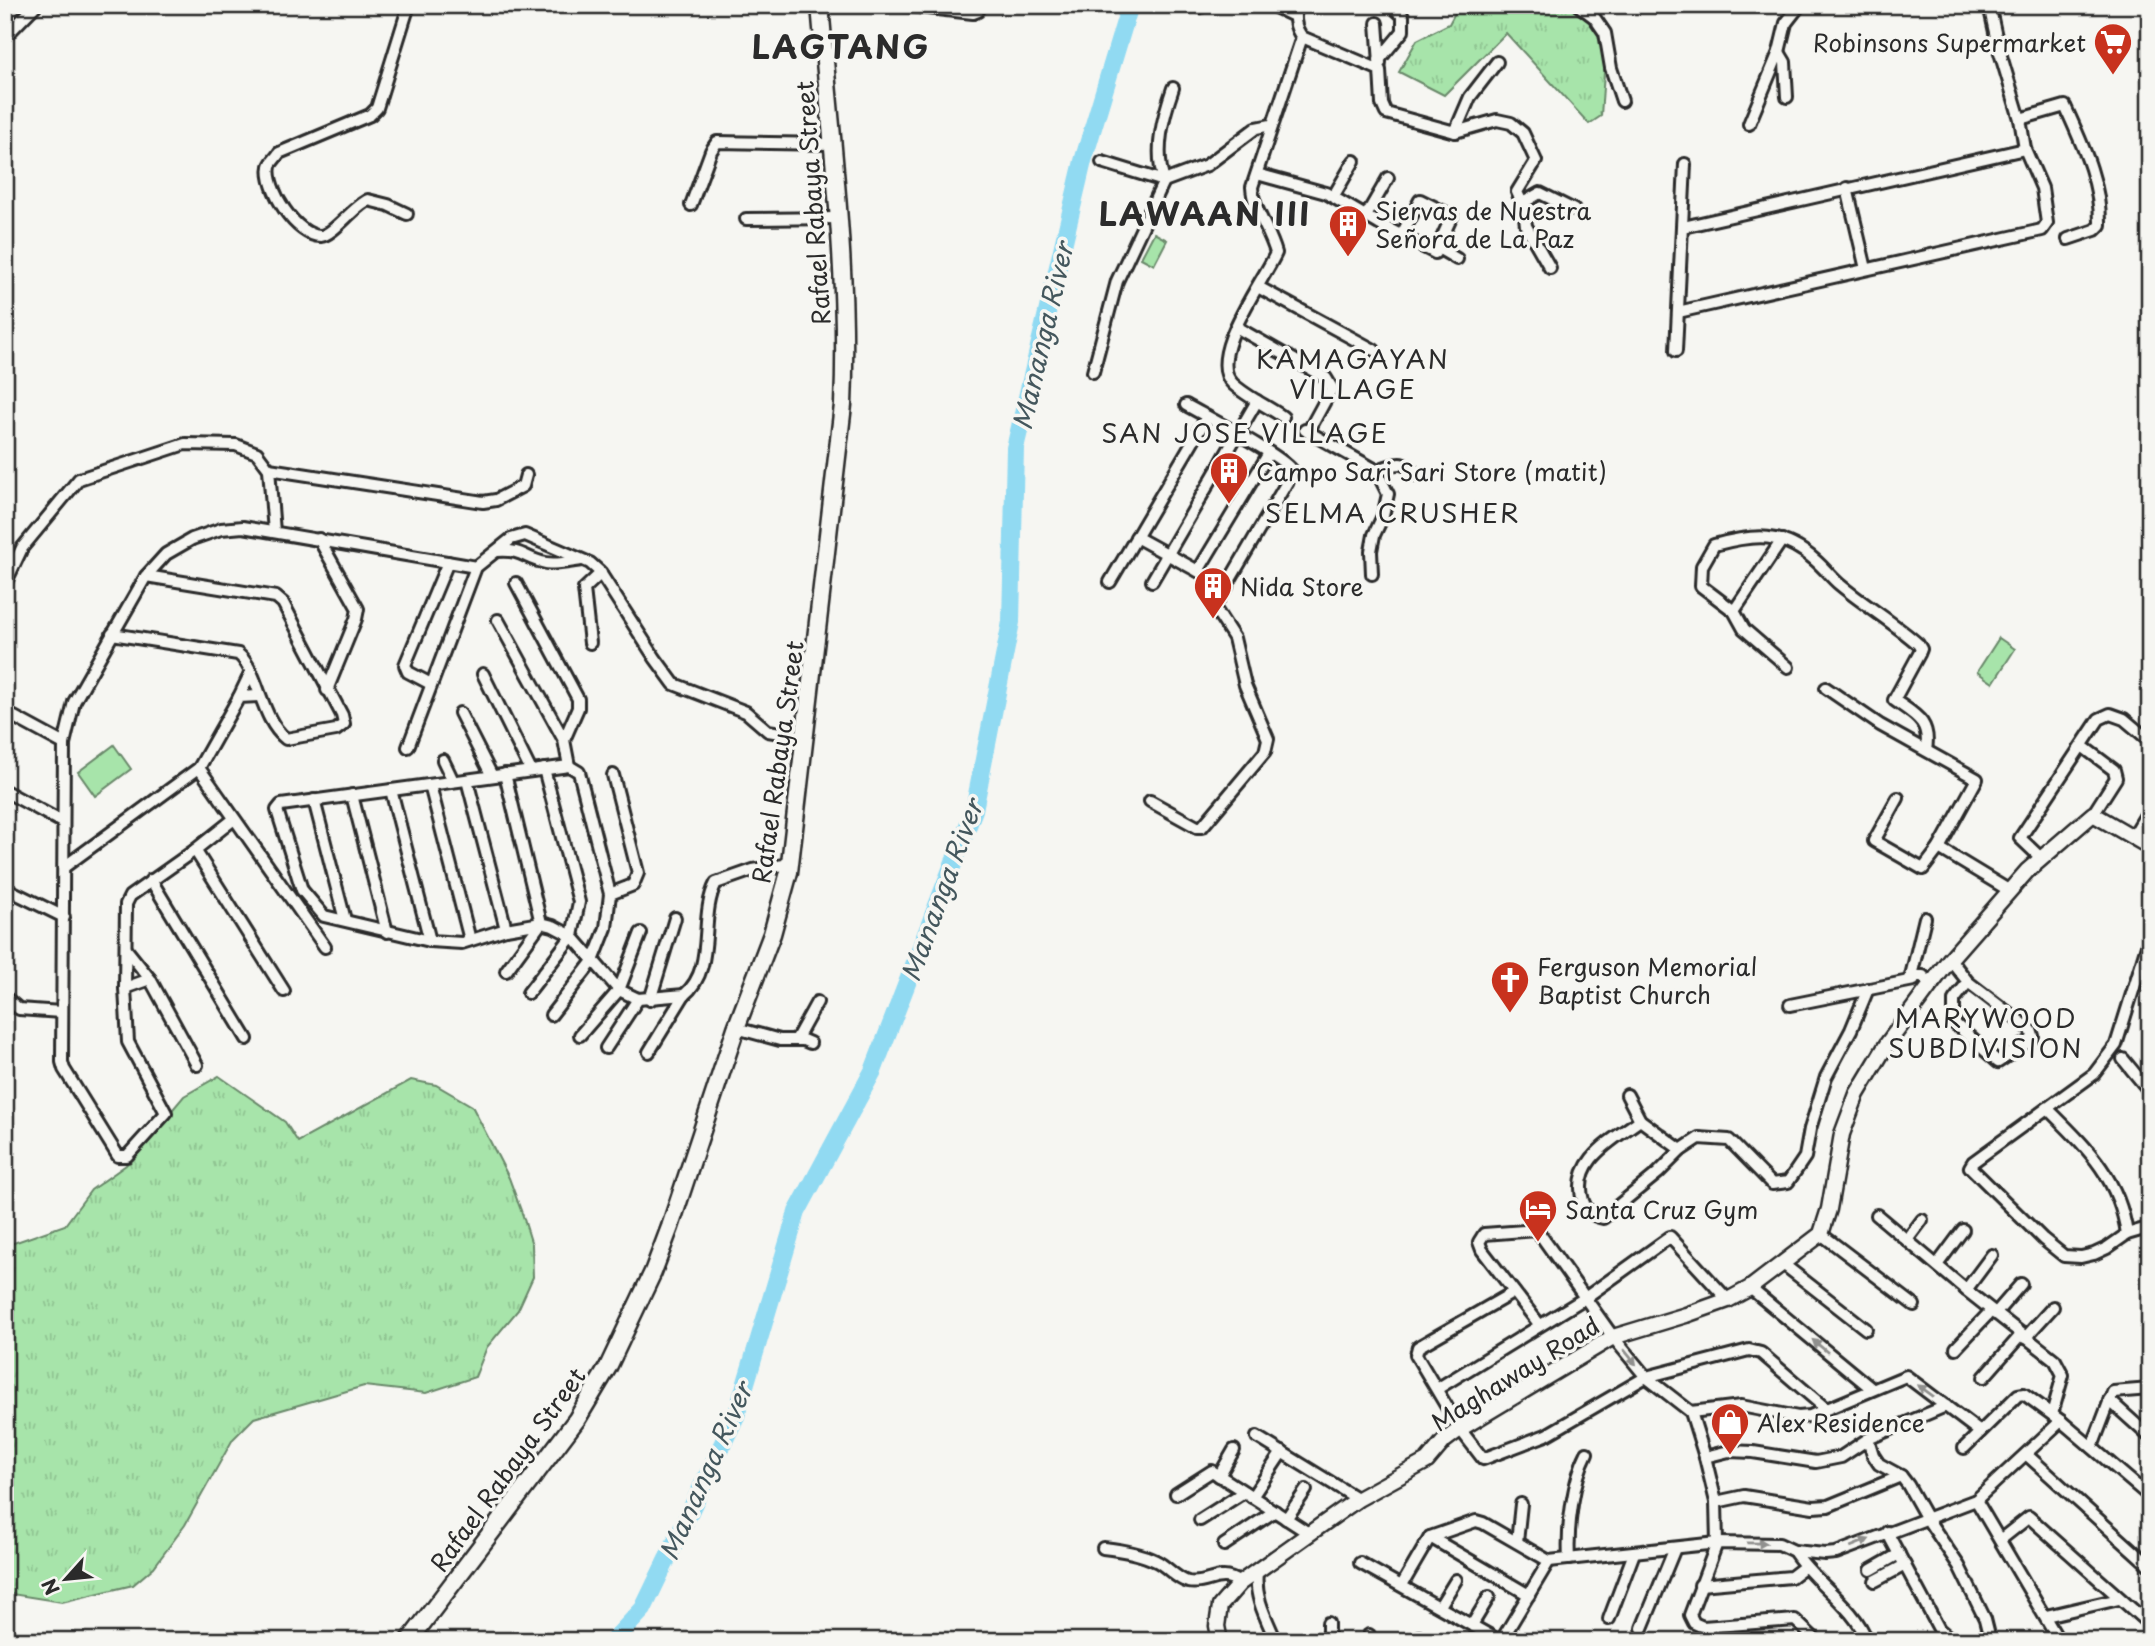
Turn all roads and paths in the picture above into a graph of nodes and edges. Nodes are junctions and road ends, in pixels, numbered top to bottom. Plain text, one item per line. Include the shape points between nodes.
1 (36, 5) edge
2 (409, 5) edge
3 (820, 5) edge
4 (900, 5) edge
5 (981, 5) edge
6 (1271, 5) edge
7 (1391, 5) edge
8 (1578, 5) edge
9 (1800, 5) edge
10 (1993, 5) edge
11 (1295, 10) edge
12 (1377, 23) dead end
13 (5, 37) edge
14 (1302, 37) junction
15 (1779, 52) junction
16 (1497, 62) dead end
17 (1380, 65) junction
18 (1173, 88) dead end
19 (1787, 97) dead end
20 (1622, 100) dead end
21 (2020, 119) junction
22 (1749, 124) dead end
23 (1271, 125) junction
24 (1455, 132) junction
25 (831, 144) junction
26 (2025, 149) junction
27 (1354, 161) dead end
28 (1102, 162) dead end
29 (1685, 164) dead end
30 (1258, 174) junction
31 (1388, 178) dead end
32 (1164, 181) junction
33 (1847, 188) junction
34 (1333, 197) junction
35 (1521, 204) junction
36 (691, 205) dead end
37 (1574, 210) dead end
38 (407, 214) dead end
39 (1366, 216) junction
40 (838, 218) junction
41 (746, 219) dead end
42 (1683, 227) junction
43 (1401, 236) junction
44 (2068, 239) dead end
45 (1438, 248) junction
46 (1457, 259) dead end
47 (1550, 268) dead end
48 (1866, 269) junction
49 (1258, 287) junction
50 (1678, 312) junction
51 (1236, 327) junction
52 (1374, 350) dead end
53 (1676, 351) dead end
54 (1093, 372) dead end
55 (1257, 401) junction
56 (1186, 405) dead end
57 (1283, 416) dead end
58 (1207, 417) junction
59 (1238, 435) junction
60 (1269, 453) junction
61 (270, 469) junction
62 (1376, 470) junction
63 (526, 475) dead end
64 (1416, 475) dead end
65 (274, 532) junction
66 (1136, 537) junction
67 (318, 539) junction
68 (1782, 540) junction
69 (547, 544) junction
70 (497, 551) junction
71 (1166, 555) junction
72 (581, 560) junction
73 (540, 561) junction
74 (447, 562) junction
75 (476, 567) junction
76 (1198, 571) junction
77 (601, 573) junction
78 (1372, 574) dead end
79 (146, 576) junction
80 (1152, 581) dead end
81 (1110, 582) dead end
82 (516, 583) dead end
83 (5, 584) edge
84 (1227, 587) junction
85 (1734, 611) junction
86 (498, 620) dead end
87 (112, 634) junction
88 (590, 643) dead end
89 (1788, 667) dead end
90 (251, 672) junction
91 (483, 674) dead end
92 (432, 684) junction
93 (1826, 688) dead end
94 (327, 690) junction
95 (258, 696) junction
96 (239, 697) junction
97 (5, 712) edge
98 (460, 713) dead end
99 (804, 737) junction
100 (564, 740) junction
101 (2150, 741) edge
102 (64, 744) junction
103 (2082, 746) junction
104 (408, 747) dead end
105 (1926, 750) junction
106 (443, 760) dead end
107 (569, 766) junction
108 (199, 768) junction
109 (544, 769) junction
110 (531, 771) junction
111 (505, 774) junction
112 (613, 775) dead end
113 (492, 776) junction
114 (467, 779) junction
115 (453, 782) junction
116 (430, 785) junction
117 (391, 790) junction
118 (5, 792) edge
119 (352, 795) junction
120 (1898, 798) dead end
121 (314, 800) junction
122 (1150, 801) dead end
123 (2150, 808) edge
124 (2093, 814) junction
125 (234, 819) junction
126 (62, 822) junction
127 (2132, 838) junction
128 (2150, 847) edge
129 (1939, 848) junction
130 (195, 850) junction
131 (2042, 859) junction
132 (790, 864) junction
133 (64, 867) junction
134 (151, 880) junction
135 (5, 888) edge
136 (2010, 891) junction
137 (610, 894) junction
138 (64, 917) junction
139 (675, 918) dead end
140 (1925, 918) dead end
141 (345, 920) junction
142 (541, 923) junction
143 (506, 929) junction
144 (387, 932) junction
145 (641, 933) dead end
146 (572, 936) junction
147 (2150, 936) edge
148 (470, 940) junction
149 (430, 941) junction
150 (325, 947) dead end
151 (126, 948) junction
152 (1950, 959) junction
153 (593, 961) junction
154 (506, 971) dead end
155 (150, 979) junction
156 (1921, 980) junction
157 (1968, 982) junction
158 (125, 988) junction
159 (1868, 989) junction
160 (284, 990) dead end
161 (619, 990) junction
162 (528, 993) dead end
163 (684, 995) junction
164 (5, 997) edge
165 (644, 1000) junction
166 (817, 1002) dead end
167 (1790, 1005) dead end
168 (61, 1012) junction
169 (551, 1015) dead end
170 (736, 1028) junction
171 (580, 1035) dead end
172 (247, 1039) dead end
173 (796, 1040) junction
174 (810, 1043) dead end
175 (606, 1048) dead end
176 (649, 1052) dead end
177 (2123, 1059) dead end
178 (197, 1065) dead end
179 (2145, 1078) edge
180 (2150, 1092) edge
181 (1627, 1095) dead end
182 (2047, 1108) junction
183 (1640, 1120) junction
184 (1681, 1150) junction
185 (1877, 1214) dead end
186 (1922, 1220) dead end
187 (2144, 1229) dead end
188 (1963, 1230) dead end
189 (1821, 1234) junction
190 (2127, 1234) junction
191 (1906, 1240) junction
192 (1993, 1255) dead end
193 (1783, 1264) junction
194 (1937, 1265) junction
195 (2021, 1284) dead end
196 (1750, 1288) junction
197 (1966, 1290) junction
198 (1514, 1292) junction
199 (1585, 1298) junction
200 (1728, 1300) junction
201 (1914, 1305) dead end
202 (2053, 1307) dead end
203 (1993, 1312) junction
204 (1539, 1324) junction
205 (1866, 1329) dead end
206 (1613, 1337) junction
207 (2023, 1337) junction
208 (1956, 1348) dead end
209 (1646, 1377) junction
210 (1984, 1377) dead end
211 (2150, 1388) edge
212 (1437, 1389) junction
213 (1872, 1389) junction
214 (2111, 1396) junction
215 (1946, 1406) junction
216 (1825, 1408) junction
217 (1691, 1412) junction
218 (2057, 1418) junction
219 (1460, 1429) junction
220 (1980, 1432) junction
221 (1258, 1437) dead end
222 (2150, 1437) edge
223 (1868, 1439) junction
224 (2092, 1447) junction
225 (1964, 1448) dead end
226 (1234, 1450) dead end
227 (1282, 1452) junction
228 (1587, 1453) dead end
229 (2027, 1455) junction
230 (1705, 1457) junction
231 (1219, 1476) junction
232 (1901, 1476) junction
233 (1306, 1490) dead end
234 (1176, 1494) dead end
235 (1248, 1494) junction
236 (2150, 1497) edge
237 (1358, 1499) junction
238 (1976, 1500) junction
239 (1716, 1502) junction
240 (1521, 1504) dead end
241 (1275, 1511) junction
242 (1926, 1517) junction
243 (1286, 1519) junction
244 (1200, 1520) dead end
245 (1887, 1532) junction
246 (1310, 1534) junction
247 (1430, 1537) junction
248 (2000, 1540) junction
249 (1517, 1542) junction
250 (1717, 1543) junction
251 (1224, 1545) dead end
252 (1103, 1548) dead end
253 (1675, 1548) junction
254 (1794, 1551) junction
255 (1634, 1553) junction
256 (1899, 1554) junction
257 (1570, 1559) junction
258 (1549, 1561) junction
259 (1360, 1563) dead end
260 (1905, 1565) junction
261 (2150, 1566) edge
262 (1804, 1567) junction
263 (1871, 1570) dead end
264 (1257, 1572) junction
265 (1456, 1580) dead end
266 (1875, 1581) dead end
267 (1240, 1583) junction
268 (1402, 1585) junction
269 (1700, 1585) junction
270 (1530, 1595) junction
271 (1489, 1597) dead end
272 (2119, 1599) junction
273 (1440, 1606) junction
274 (2046, 1616) junction
275 (1609, 1619) dead end
276 (1328, 1623) dead end
277 (1472, 1625) junction
278 (2150, 1625) edge
279 (1642, 1628) dead end
280 (409, 1641) edge
281 (1220, 1641) edge
282 (1276, 1641) edge
283 (1327, 1641) edge
284 (1501, 1641) edge
285 (1817, 1641) edge
286 (1867, 1641) edge
287 (1953, 1641) edge
288 (1985, 1641) edge
289 (2059, 1641) edge

1 - 13 street
2 - 38 street via 377,108 279,153 270,165 271,183 301,230 328,234 368,200
3 - 25 main road, Rafael Rabaya Street
4 - 5 street via 973,13
6 - 11 street
7 - 17 street via 1403,16 1403,31
8 - 20 street via 1605,33
9 - 15 street via 1786,23
10 - 21 street via 1998,46
11 - 14 street
12 - 17 street
14 - 17 street
14 - 23 street
15 - 19 street via 1785,62
15 - 22 street
16 - 24 street via 1469,97
17 - 24 street via 1382,104 1387,113
18 - 32 street via 1161,124
21 - 26 street
21 - 44 street via 2065,106 2088,157 2101,205 2100,225
23 - 30 street
23 - 32 street via 1240,138 1207,165
24 - 35 street via 1497,120 1523,132 1536,161 1517,192
25 - 36 street via 717,142
25 - 40 main road, Rafael Rabaya Street
26 - 33 street
26 - 48 street via 2042,188 2047,223 2042,230
27 - 34 street
28 - 32 street
29 - 42 street
30 - 34 street
30 - 49 street via 1252,200 1276,253
31 - 39 street
32 - 54 street via 1117,282
33 - 42 street
33 - 48 street
34 - 39 street
35 - 37 street via 1540,193
35 - 47 street via 1526,226
39 - 43 street
40 - 41 street
40 - 99 main road, Rafael Rabaya Street via 845,302 843,405
42 - 50 street
43 - 45 street via 1435,253
43 - 45 street via 1420,200 1452,216
45 - 46 street
48 - 50 street
49 - 51 street
49 - 52 street
50 - 53 street
51 - 55 street via 1225,354 1225,371 1231,383
51 - 62 street via 1326,379 1332,388 1306,431
55 - 57 street
55 - 59 street
56 - 58 street
58 - 59 street
58 - 66 street
59 - 60 street
59 - 71 street
60 - 76 street
60 - 84 street via 1291,467 1292,478
61 - 63 street via 483,502 523,486
61 - 65 street
61 - 83 street via 257,453 236,445 185,444 79,479 22,548
62 - 64 street via 1400,463
62 - 78 street via 1388,494 1374,535
65 - 67 street
65 - 79 street via 221,529 166,554
66 - 71 street
66 - 81 street
67 - 74 street
67 - 94 street via 361,606
68 - 85 street
68 - 85 street via 1744,537 1714,545 1702,566 1701,586
68 - 105 street via 1809,555 1918,644 1919,654 1894,701 1925,727
69 - 70 street via 525,535
69 - 72 street
69 - 73 street
70 - 73 street via 518,551
70 - 75 street
71 - 76 street
71 - 80 street
72 - 73 street
72 - 77 street
74 - 75 street
74 - 92 street via 405,665 408,672
75 - 92 street
76 - 84 street
77 - 88 street via 584,589
77 - 99 street via 674,684 746,712 768,730
79 - 87 street
79 - 94 street via 276,597
82 - 100 street via 578,699
84 - 122 street via 1214,607 1234,638 1245,685 1268,740 1265,752 1202,827
85 - 89 street via 1744,629
86 - 100 street
87 - 90 street via 238,654
87 - 102 street via 74,702
90 - 95 street
90 - 96 street
91 - 110 street
92 - 104 street
93 - 105 street
94 - 95 street via 344,724 336,730 292,739 279,733
95 - 96 street
96 - 108 street
97 - 102 street
98 - 113 street
99 - 132 main road, Rafael Rabaya Street
100 - 107 street
101 - 103 street via 2124,719 2110,714 2099,719
102 - 126 street
103 - 124 street via 2114,770 2116,778
103 - 131 street via 2020,838
105 - 129 street via 1977,779
106 - 115 street
107 - 109 street
107 - 137 street via 579,772
108 - 125 street
108 - 133 street
109 - 110 street
109 - 146 street via 579,902
110 - 111 street
111 - 113 street
111 - 142 street
112 - 137 street via 638,873 633,886
113 - 114 street
114 - 115 street
114 - 143 street
115 - 116 street
116 - 117 street
116 - 148 street
117 - 119 street
117 - 149 street
118 - 126 street
119 - 121 street
119 - 144 street
120 - 129 street via 1874,841 1923,869
121 - 141 street
121 - 141 street via 281,805 277,810 302,890 324,916
123 - 127 street
124 - 127 street
124 - 131 street
125 - 130 street
125 - 150 street
126 - 133 street
127 - 128 street
129 - 136 street
130 - 134 street
130 - 160 street
131 - 136 street
132 - 163 street via 716,883 698,978
132 - 170 main road, Rafael Rabaya Street via 772,934
133 - 138 street
134 - 151 street via 126,904
134 - 172 street
135 - 138 street
136 - 152 street
137 - 153 street via 607,928
138 - 168 street
139 - 165 street
140 - 156 street
141 - 144 street
142 - 143 street
142 - 146 street
142 - 154 street
143 - 148 street
144 - 149 street
145 - 161 street
146 - 153 street
146 - 162 street
147 - 182 street via 2116,1045 2094,1074
148 - 149 street
151 - 155 street
151 - 158 street
152 - 156 street
152 - 157 street
153 - 161 street
153 - 169 street
155 - 158 street
155 - 178 street
156 - 159 street
156 - 189 street via 1857,1094 1842,1134
157 - 157 street via 2031,1030 2032,1038 1998,1062 1955,1023 1954,1000
158 - 168 street via 128,1042 166,1113 127,1156 118,1156 64,1069
159 - 167 street
159 - 184 street via 1826,1077 1805,1157 1788,1182 1772,1184 1729,1140 1699,1138
161 - 165 street
161 - 171 street
163 - 165 street
163 - 176 street
164 - 168 street via 19,1009
165 - 175 street
166 - 173 street
170 - 173 street
170 - 280 main road, Rafael Rabaya Street via 670,1227 608,1367 577,1419
173 - 174 street
177 - 179 street
179 - 180 street
181 - 183 street
182 - 190 street via 2107,1175 2124,1214
182 - 190 street via 1970,1167 2064,1256 2094,1254
183 - 184 street
183 - 184 street via 1591,1157 1582,1174 1585,1206 1594,1216 1603,1218 1618,1208
185 - 191 street
186 - 191 street
187 - 190 street
188 - 194 street
189 - 193 street, Maghaway Road
189 - 201 street
191 - 194 street
192 - 197 street
193 - 196 street, Maghaway Road
193 - 205 street
194 - 197 street
195 - 203 street
196 - 200 street, Maghaway Road
213 -> 196 street
197 - 203 street
198 - 199 street via 1482,1250 1479,1242 1484,1234 1537,1230
198 - 204 street
198 - 212 street via 1418,1347 1416,1355
199 - 200 street via 1670,1237
199 - 204 street
199 - 206 street
200 - 206 street, Maghaway Road
202 - 207 street
203 - 207 street
203 - 208 street
204 - 212 street
206 -> 209 street
206 - 219 street, Maghaway Road
207 - 210 street
207 - 218 street via 2055,1360 2063,1375
209 - 216 street via 1749,1350 1760,1353
209 - 217 street
209 - 219 street via 1546,1434 1487,1458 1480,1456
211 - 214 street
212 - 219 street
215 -> 213 street via 1906,1376
213 - 216 street
214 - 222 street
214 - 224 street
215 - 220 street
215 - 223 street
216 - 217 street via 1798,1417 1750,1406
217 - 230 street
218 - 220 street via 2024,1394 2018,1395
218 - 224 street
218 - 229 street
219 - 237 street, Maghaway Road via 1427,1461
220 - 225 street
221 - 227 street
223 - 230 street via 1841,1457 1816,1462 1754,1452 1729,1451
223 - 232 street via 1879,1464
224 - 236 street
226 - 231 street
227 - 235 street
227 - 237 street
228 - 257 street via 1578,1470 1567,1534
229 - 238 street
229 - 261 street
230 - 239 street
231 - 234 street via 1212,1471
231 - 235 street
232 - 239 street via 1828,1506 1744,1496
232 - 242 street
233 - 243 street
235 - 241 street
235 - 244 street
237 - 246 street, Maghaway Road
238 - 242 street
238 - 248 street
239 - 250 street
240 - 249 street
241 - 243 street
241 - 251 street
242 - 245 street
242 - 288 street via 1985,1619
243 - 246 street
254 -> 245 street via 1836,1553
245 - 256 street
246 - 264 street, Maghaway Road
247 - 249 street via 1476,1521
247 - 268 street
247 - 270 street
248 - 272 street via 2029,1517
248 - 274 street
249 - 258 street
250 - 253 street
250 -> 254 street via 1779,1544
250 - 269 street
252 - 267 street via 1157,1561 1185,1581 1219,1576
253 - 255 street
253 - 279 street
254 - 262 street
255 - 257 street
255 - 275 street
256 - 260 street
256 - 263 street
257 - 258 street
258 - 270 street
259 - 268 street
260 - 266 street
260 - 287 street via 1939,1629
262 - 269 street via 1791,1577
262 - 286 street via 1858,1622
264 - 267 street, Maghaway Road
264 - 282 street via 1260,1605
265 - 273 street
267 - 281 street, Maghaway Road via 1220,1606
268 - 273 street
269 - 285 street via 1690,1615 1703,1627 1795,1620
270 - 284 street
271 - 277 street
272 - 274 street
272 - 278 street
273 - 277 street
274 - 289 street
276 - 283 street
277 - 284 street

